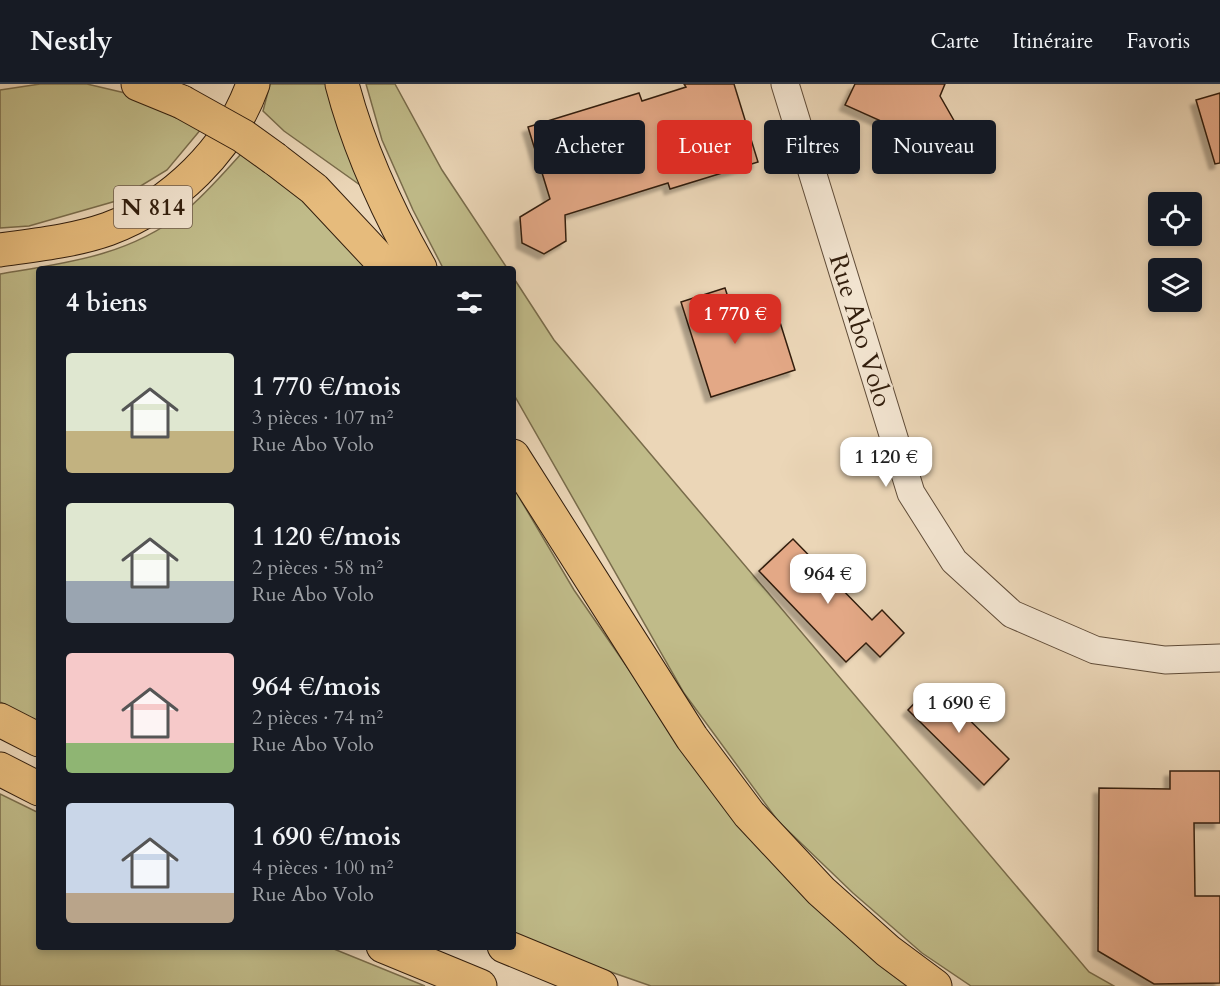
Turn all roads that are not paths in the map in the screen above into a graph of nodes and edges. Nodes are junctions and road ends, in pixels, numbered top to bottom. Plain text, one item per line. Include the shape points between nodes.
1 (138, 84) edge
2 (253, 84) edge
3 (342, 84) edge
4 (785, 84) edge
5 (0, 250) edge
6 (386, 266) edge
7 (419, 266) edge
8 (516, 461) edge
9 (1220, 658) edge
10 (0, 720) edge
11 (36, 738) edge
12 (0, 769) edge
13 (36, 787) edge
14 (393, 950) edge
15 (514, 950) edge
16 (480, 986) edge
17 (601, 986) edge
18 (935, 986) edge

1 - 6 highway, bridge via 182,102 275,159 315,189
2 - 5 highway, N 814 via 238,118 220,144 184,184 154,206 105,230
3 - 7 highway via 370,167
4 - 9 street, Rue Abo Volo via 911,494 954,561 1012,614 1095,650 1166,660
8 - 18 highway via 692,738 749,814 820,891
10 - 11 highway
12 - 13 highway
14 - 16 highway
15 - 17 highway

